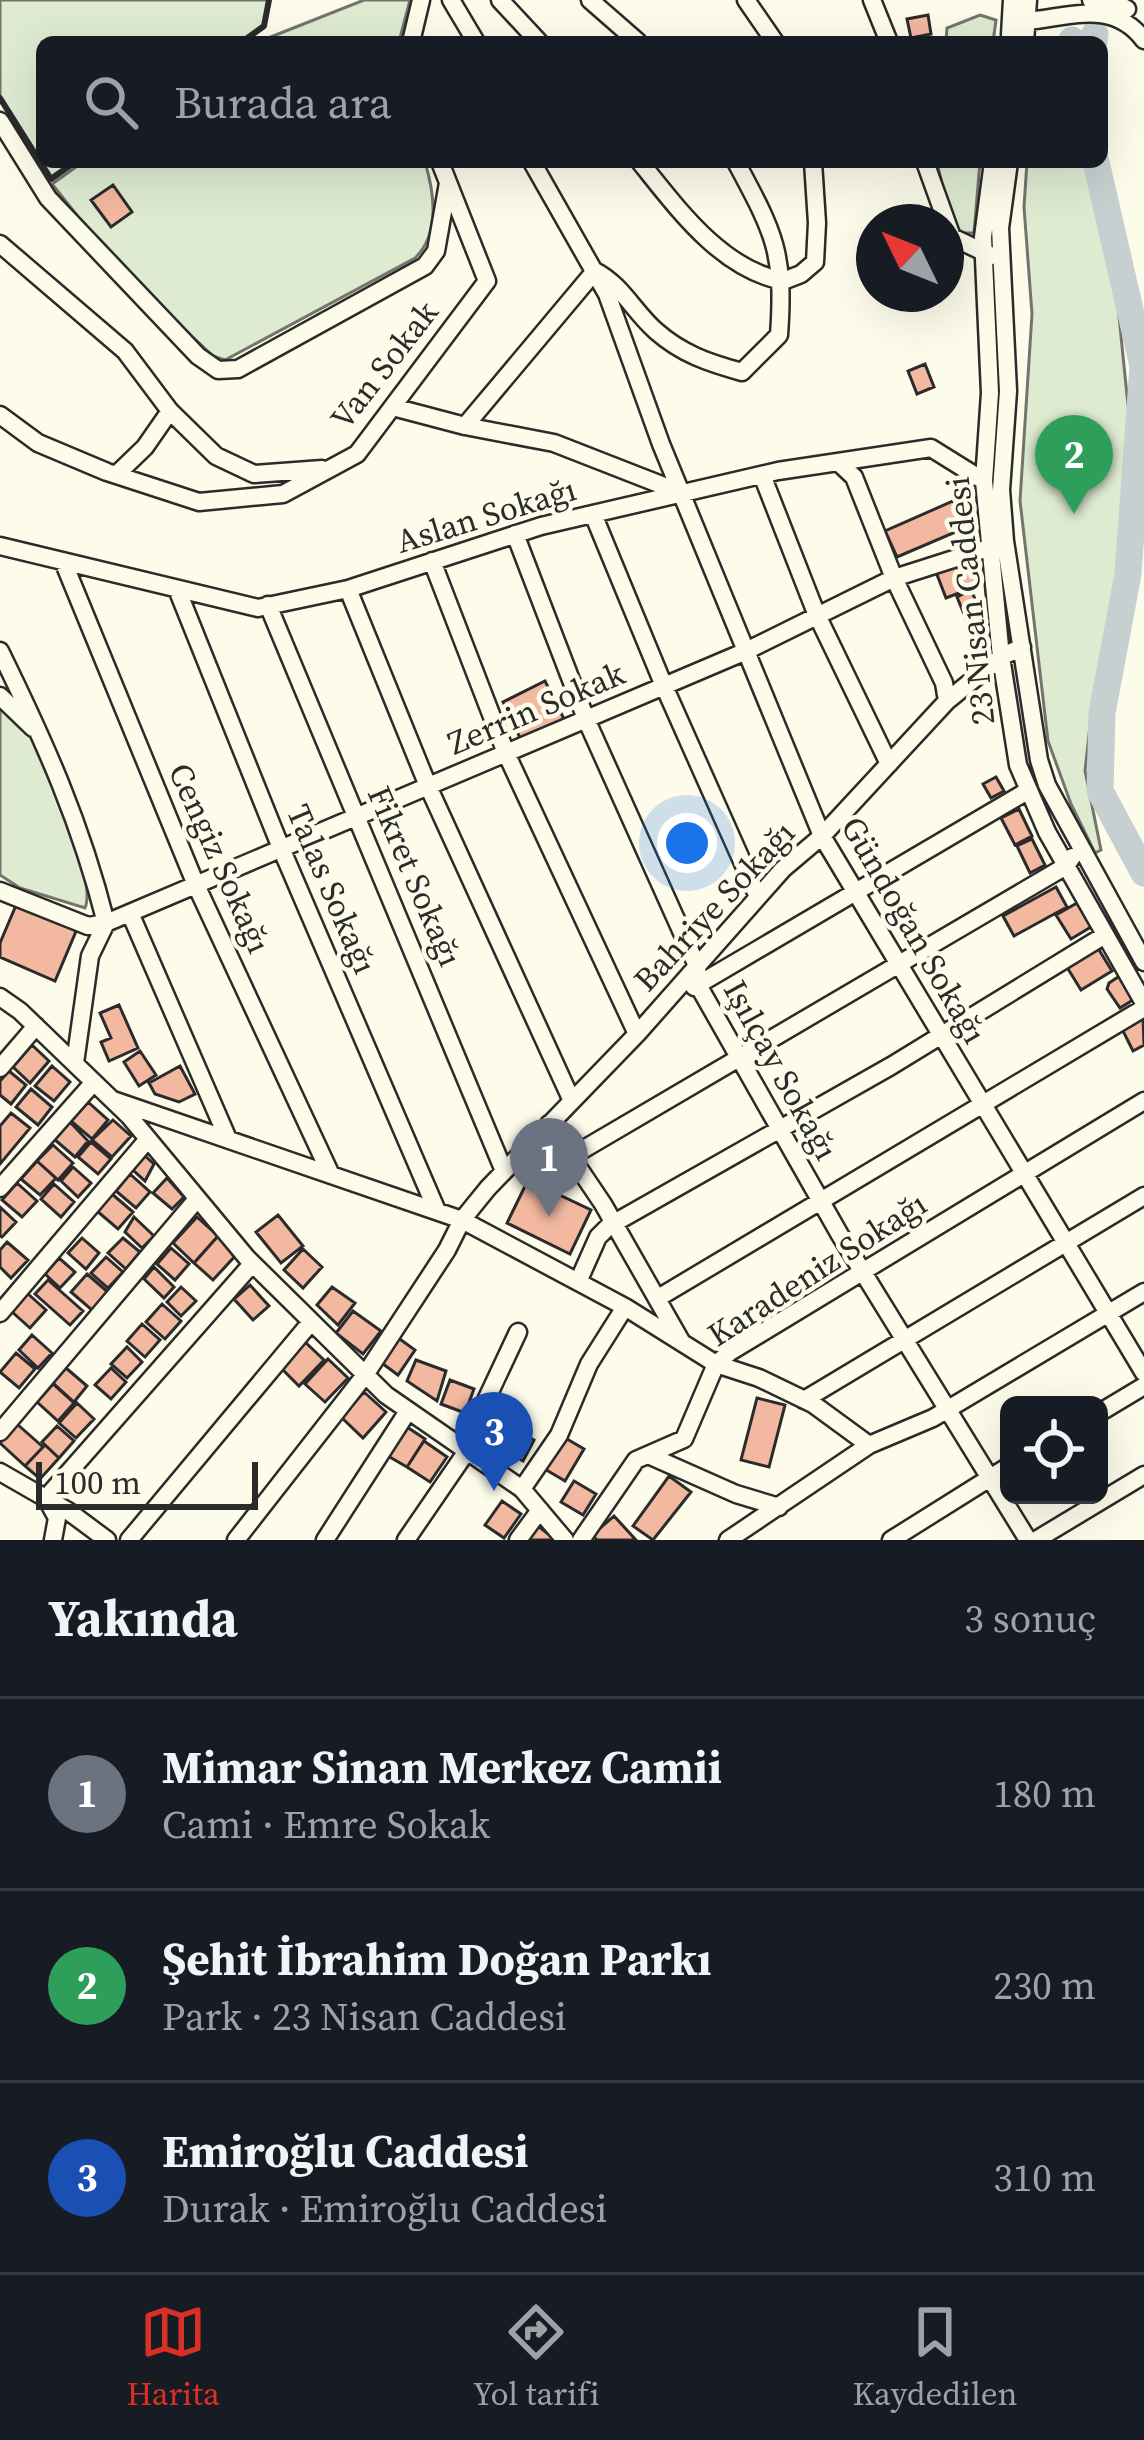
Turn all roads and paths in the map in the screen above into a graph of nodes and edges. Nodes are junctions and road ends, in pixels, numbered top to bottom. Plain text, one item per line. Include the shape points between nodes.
1 (421, 0) edge
2 (452, 0) edge
3 (500, 0) edge
4 (590, 0) edge
5 (746, 0) edge
6 (872, 0) edge
7 (1012, 0) edge
8 (1028, 0) edge
9 (1091, 0) edge
10 (1028, 21) junction
11 (412, 36) edge
12 (473, 36) edge
13 (533, 36) edge
14 (631, 36) edge
15 (771, 36) edge
16 (887, 36) edge
17 (1009, 36) edge
18 (1011, 36) edge
19 (1026, 36) edge
20 (1144, 37) edge
21 (0, 121) edge
22 (442, 168) edge
23 (535, 168) edge
24 (645, 168) edge
25 (739, 168) edge
26 (813, 168) edge
27 (927, 168) edge
28 (993, 168) edge
29 (1008, 168) edge
30 (448, 182) junction
31 (0, 244) edge
32 (993, 256) junction
33 (595, 271) junction
34 (783, 281) junction
35 (393, 406) junction
36 (170, 411) junction
37 (0, 415) edge
38 (465, 426) junction
39 (838, 462) junction
40 (329, 469) junction
41 (116, 475) junction
42 (762, 475) junction
43 (984, 481) junction
44 (683, 493) junction
45 (593, 514) junction
46 (514, 534) junction
47 (0, 546) edge
48 (988, 548) junction
49 (432, 561) junction
50 (63, 562) junction
51 (894, 578) junction
52 (177, 589) junction
53 (348, 589) junction
54 (268, 605) junction
55 (816, 613) junction
56 (1022, 647) junction
57 (0, 651) edge
58 (744, 652) junction
59 (1001, 657) junction
60 (664, 686) junction
61 (0, 696) edge
62 (947, 700) junction
63 (586, 719) junction
64 (42, 737) junction
65 (506, 753) junction
66 (889, 764) junction
67 (428, 786) junction
68 (1029, 790) junction
69 (358, 816) junction
70 (822, 836) junction
71 (281, 848) junction
72 (1082, 849) junction
73 (1066, 866) junction
74 (196, 885) junction
75 (0, 890) edge
76 (855, 892) junction
77 (758, 897) junction
78 (130, 913) junction
79 (106, 923) junction
80 (1106, 935) junction
81 (1144, 962) edge
82 (898, 963) junction
83 (697, 975) junction
84 (0, 998) edge
85 (1144, 1005) edge
86 (36, 1026) junction
87 (637, 1034) junction
88 (941, 1035) junction
89 (739, 1056) junction
90 (75, 1063) junction
91 (0, 1068) edge
92 (94, 1082) junction
93 (113, 1100) junction
94 (572, 1101) junction
95 (1144, 1101) edge
96 (982, 1104) junction
97 (549, 1124) junction
98 (780, 1129) junction
99 (148, 1139) junction
100 (227, 1139) junction
101 (572, 1156) junction
102 (504, 1172) junction
103 (1024, 1173) junction
104 (331, 1175) junction
105 (0, 1188) edge
106 (1144, 1196) edge
107 (197, 1199) junction
108 (820, 1200) junction
109 (437, 1211) junction
110 (462, 1220) junction
111 (614, 1223) junction
112 (1066, 1244) junction
113 (252, 1264) junction
114 (863, 1274) junction
115 (578, 1282) junction
116 (1144, 1292) edge
117 (658, 1298) junction
118 (626, 1307) junction
119 (0, 1313) edge
120 (1109, 1315) junction
121 (311, 1322) junction
122 (518, 1332) dead end
123 (903, 1340) junction
124 (685, 1346) junction
125 (716, 1364) junction
126 (1144, 1373) edge
127 (365, 1375) junction
128 (1144, 1386) edge
129 (804, 1400) junction
130 (1108, 1408) edge
131 (408, 1411) junction
132 (945, 1411) junction
133 (0, 1432) edge
134 (869, 1445) junction
135 (466, 1451) junction
136 (648, 1455) junction
137 (1000, 1471) edge
138 (0, 1472) edge
139 (1144, 1474) edge
140 (988, 1478) junction
141 (522, 1489) junction
142 (46, 1498) junction
143 (779, 1507) junction
144 (540, 1510) junction
145 (53, 1540) edge
146 (107, 1540) edge
147 (129, 1540) edge
148 (236, 1540) edge
149 (325, 1540) edge
150 (406, 1540) edge
151 (518, 1540) edge
152 (565, 1540) edge
153 (581, 1540) edge
154 (728, 1540) edge
155 (891, 1540) edge
156 (1032, 1540) edge

1 - 11 street
2 - 12 street
3 - 13 street
4 - 14 street
5 - 15 street
6 - 16 street
7 - 17 street
8 - 10 street
9 - 20 street via 1130,10
10 - 18 street
10 - 19 street
10 - 20 street via 1108,12
21 - 30 street via 48,198 218,370 238,369 425,266 436,251
22 - 30 street, Van Sokak
23 - 33 street
24 - 34 street via 716,247 760,277
25 - 34 street via 772,230
26 - 34 street via 815,262
27 - 32 street via 952,237
28 - 32 street, 23 Nisan Caddesi
29 - 32 street, 23 Nisan Caddesi
30 - 35 street, Van Sokak via 487,281
31 - 36 street via 125,351
32 - 43 street, 23 Nisan Caddesi
32 - 56 street, 23 Nisan Caddesi via 1008,391 1001,490
33 - 34 street via 656,332 697,360 742,372 779,334
33 - 38 street
33 - 44 street, Gündoğan Sokağı
35 - 38 street
35 - 40 street, Van Sokak via 357,454
36 - 40 street via 216,456 254,474
36 - 41 street
37 - 41 street, Van Sokak via 38,443
38 - 44 street via 554,442
39 - 42 street, Aslan Sokağı
39 - 43 street, Aslan Sokağı via 931,448
39 - 51 street via 854,477
40 - 41 street, Van Sokak via 283,494 199,502
42 - 44 street, Aslan Sokağı
42 - 55 street
43 - 48 street, 23 Nisan Caddesi
44 - 45 street, Aslan Sokağı
44 - 58 street, Gündoğan Sokağı
45 - 46 street, Aslan Sokağı
45 - 60 street
46 - 49 street, Aslan Sokağı
46 - 63 street, Işılçay Sokağı
47 - 50 street, Aslan Sokağı
48 - 51 street, Zerrin Sokak
48 - 59 street, 23 Nisan Caddesi
49 - 53 street, Aslan Sokağı
49 - 65 street
50 - 52 street, Aslan Sokağı
50 - 74 street, Cengiz Sokağı
51 - 55 street, Zerrin Sokak
51 - 62 street
52 - 54 street, Aslan Sokağı
52 - 71 street, Talas Sokağı
53 - 54 street, Aslan Sokağı
53 - 67 street
54 - 69 street, Fikret Sokağı
55 - 58 street, Zerrin Sokak
55 - 66 street
56 - 59 street, Bahriye Sokağı
56 - 72 street, 23 Nisan Caddesi via 1039,760
57 - 64 street
58 - 60 street, Zerrin Sokak
58 - 70 street, Gündoğan Sokağı
59 - 62 street, Bahriye Sokağı
59 - 68 street, 23 Nisan Caddesi
60 - 63 street, Zerrin Sokak
60 - 77 street
61 - 64 street
62 - 66 street, Bahriye Sokağı
63 - 65 street, Zerrin Sokak
63 - 83 street, Işılçay Sokağı
64 - 79 street via 87,848
65 - 67 street, Zerrin Sokak
65 - 87 street
66 - 70 street, Bahriye Sokağı
67 - 69 street, Zerrin Sokak
67 - 94 street
68 - 73 street, 23 Nisan Caddesi
68 - 76 street
69 - 71 street, Zerrin Sokak
69 - 102 street, Fikret Sokağı
70 - 76 street, Gündoğan Sokağı
70 - 77 street, Bahriye Sokağı
71 - 74 street, Zerrin Sokak
71 - 109 street, Talas Sokağı
72 - 73 street
72 - 81 street, 23 Nisan Caddesi
73 - 80 street, 23 Nisan Caddesi
73 - 82 street
74 - 78 street, Zerrin Sokak
74 - 104 street, Cengiz Sokağı
75 - 79 street via 88,926
76 - 82 street, Gündoğan Sokağı
76 - 83 street
77 - 83 street, Bahriye Sokağı
78 - 79 street, Zerrin Sokak
78 - 100 street
79 - 90 street via 90,956
80 - 85 street, 23 Nisan Caddesi
80 - 88 street
82 - 88 street, Gündoğan Sokağı
82 - 89 street
83 - 87 street, Bahriye Sokağı
83 - 89 street, Işılçay Sokağı
84 - 86 street
85 - 96 street
86 - 90 street
86 - 91 street
87 - 94 street, Bahriye Sokağı
88 - 96 street, Gündoğan Sokağı
88 - 98 street
89 - 98 street, Işılçay Sokağı
89 - 101 street
90 - 92 street
92 - 93 street
92 - 105 street
93 - 99 street
93 - 100 street
94 - 97 street, Bahriye Sokağı
95 - 103 street, Karadeniz Sokağı
96 - 103 street, Gündoğan Sokağı
96 - 108 street
97 - 101 street
97 - 102 street, Bahriye Sokağı
98 - 108 street, Işılçay Sokağı
98 - 111 street
99 - 107 street
99 - 119 street
100 - 104 street
101 - 111 street
102 - 110 street, Bahriye Sokağı
103 - 112 street, Gündoğan Sokağı
103 - 114 street, Karadeniz Sokağı
104 - 109 street
106 - 112 street
107 - 113 street
107 - 133 street
108 - 114 street, Işılçay Sokağı
108 - 117 street
109 - 110 street
110 - 115 street
110 - 127 street, Bahriye Sokağı
111 - 115 street via 598,1237
111 - 117 street
112 - 120 street, Gündoğan Sokağı
112 - 123 street
113 - 121 street
113 - 142 street
114 - 123 street, Işılçay Sokağı
114 - 125 street, Karadeniz Sokağı
115 - 118 street
116 - 120 street
117 - 124 street
118 - 124 street
118 - 141 street via 589,1364 560,1435
120 - 126 street, Gündoğan Sokağı
120 - 132 street
121 - 127 street
121 - 147 street
122 - 135 street
123 - 129 street
123 - 132 street, Işılçay Sokağı
124 - 125 street
125 - 129 street
125 - 136 street, Karadeniz Sokağı via 684,1439
127 - 131 street
127 - 148 street, Bahriye Sokağı
128 - 130 street
129 - 134 street
131 - 135 street
131 - 149 street
132 - 134 street
132 - 140 street, Işılçay Sokağı
134 - 143 street
135 - 141 street
135 - 150 street
136 - 143 street
136 - 153 street, Karadeniz Sokağı via 636,1460
137 - 140 street
138 - 142 street
139 - 156 street
140 - 155 street
140 - 156 street, Işılçay Sokağı
141 - 144 street
142 - 145 street via 57,1519
142 - 146 street
143 - 154 street
144 - 151 street
144 - 152 street

